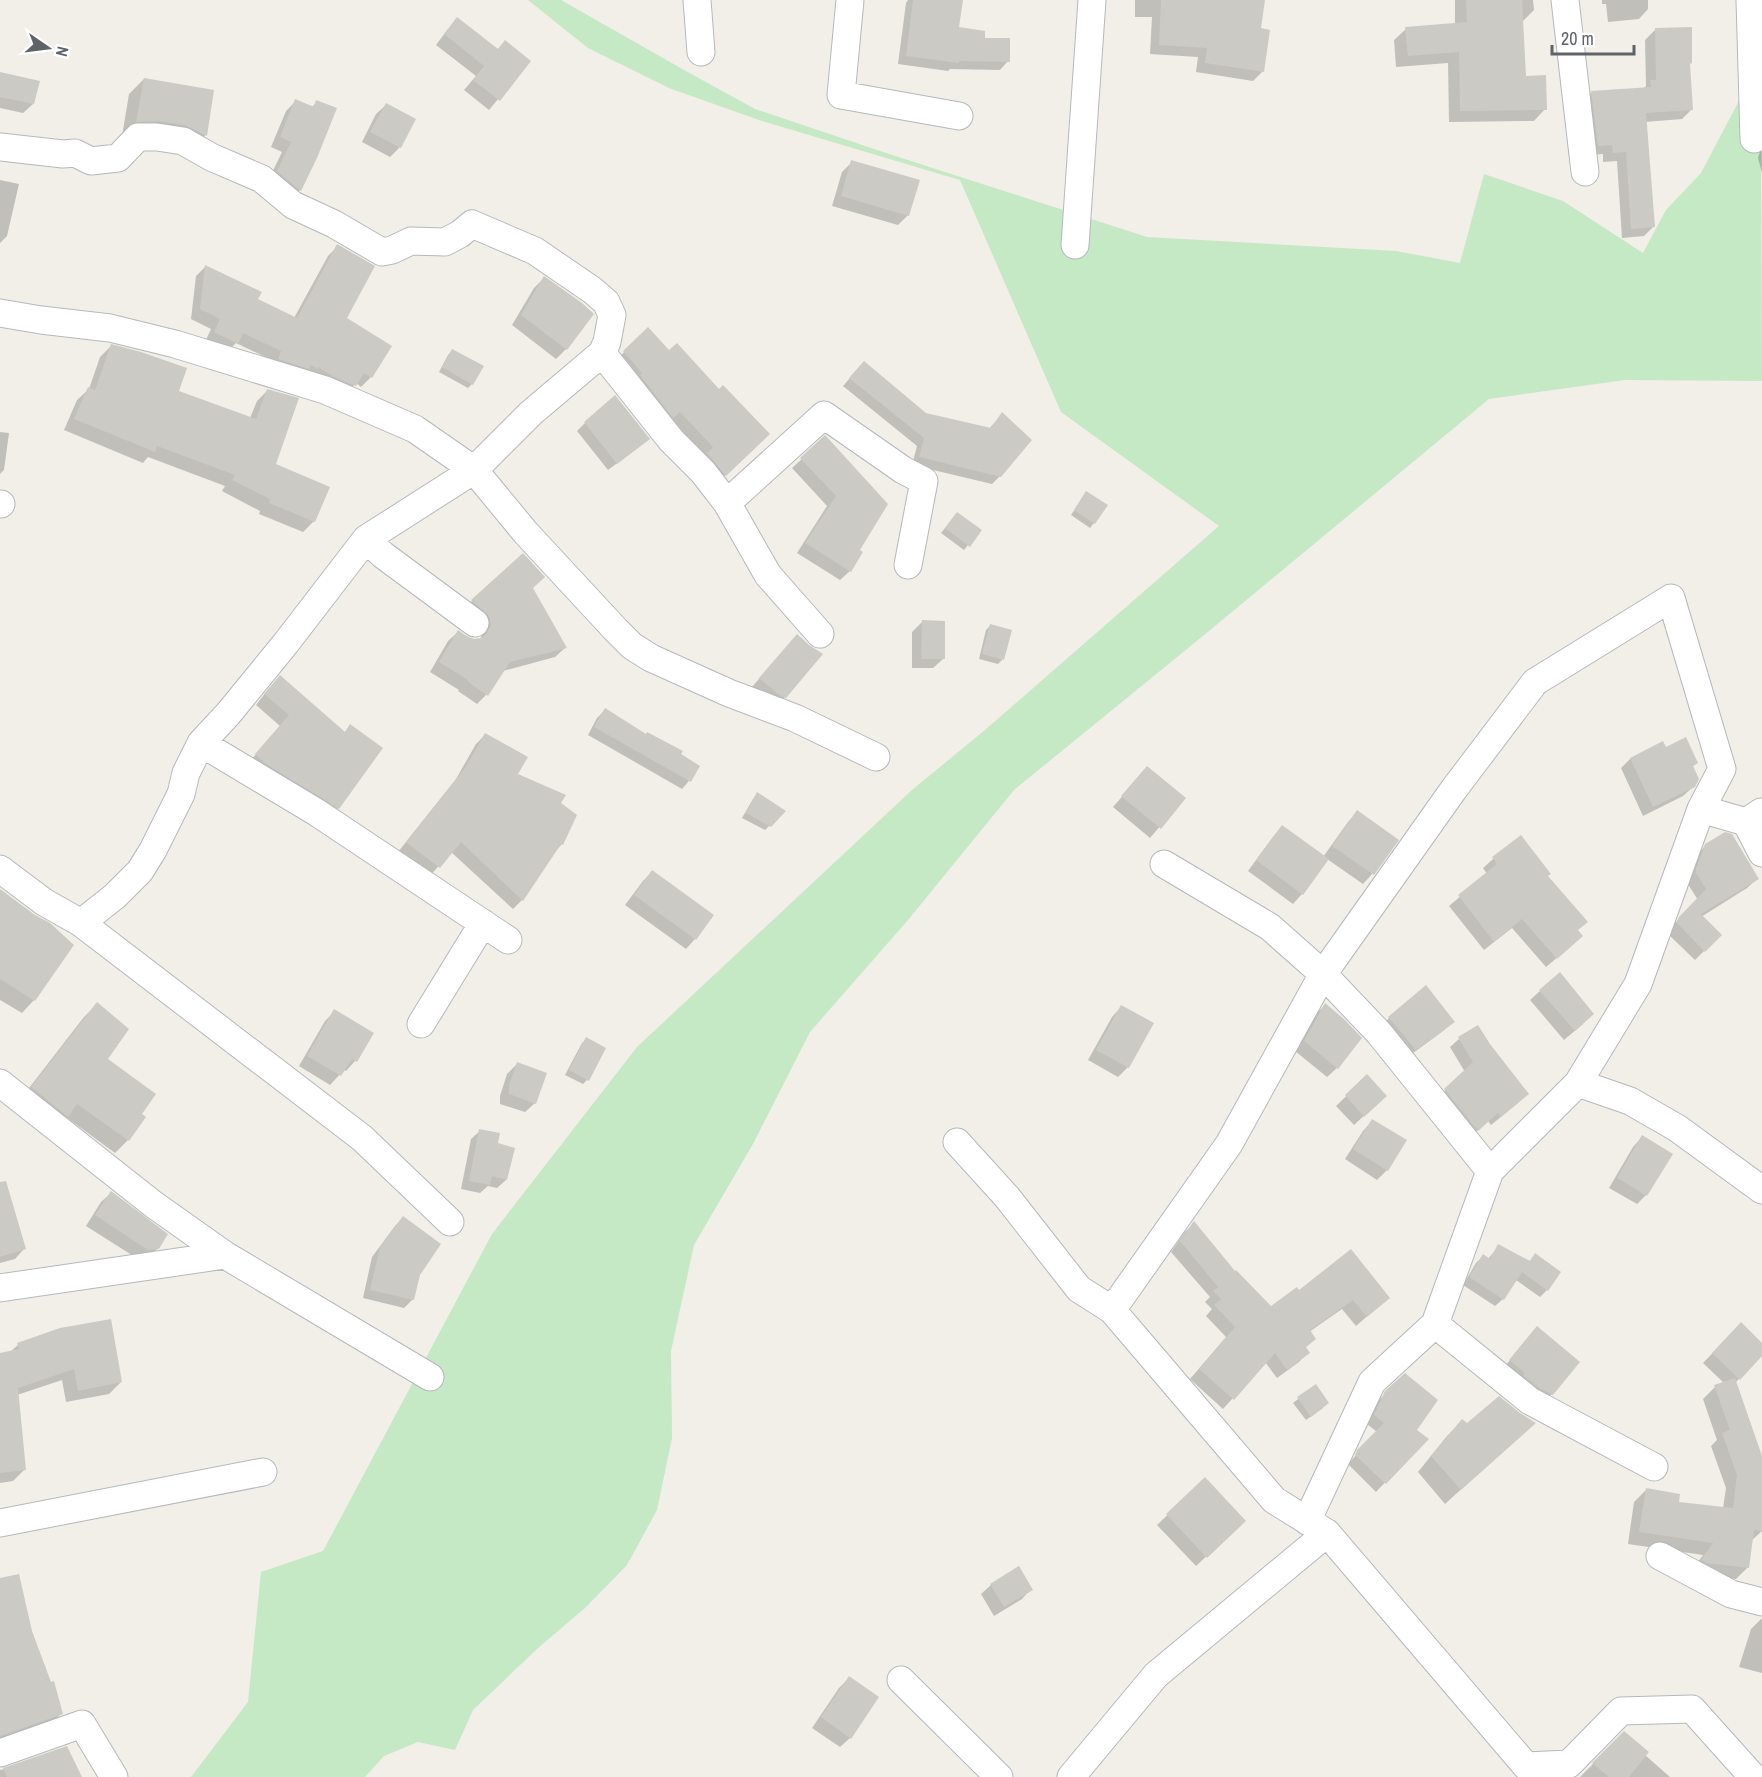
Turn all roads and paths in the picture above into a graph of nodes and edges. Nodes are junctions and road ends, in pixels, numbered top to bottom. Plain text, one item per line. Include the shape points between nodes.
1 (697, 0) edge
2 (850, 0) edge
3 (1092, 0) edge
4 (1565, 0) edge
5 (1750, 0) edge
6 (701, 52) dead end
7 (959, 116) dead end
8 (1754, 140) dead end
9 (0, 147) edge
10 (1585, 172) dead end
11 (1075, 245) dead end
12 (0, 313) edge
13 (602, 353) junction
14 (474, 470) junction
15 (727, 502) junction
16 (366, 539) junction
17 (908, 565) dead end
18 (474, 623) dead end
19 (820, 634) dead end
20 (201, 743) junction
21 (876, 757) dead end
22 (1701, 808) junction
23 (1754, 817) edge
24 (1762, 853) edge
25 (1164, 864) dead end
26 (0, 869) edge
27 (81, 923) junction
28 (483, 923) junction
29 (507, 940) dead end
30 (1323, 974) junction
31 (421, 1024) dead end
32 (0, 1083) edge
33 (1578, 1083) junction
34 (957, 1142) dead end
35 (1490, 1171) junction
36 (1762, 1190) edge
37 (450, 1222) dead end
38 (225, 1255) junction
39 (0, 1288) edge
40 (1112, 1310) junction
41 (1435, 1324) junction
42 (430, 1377) dead end
43 (1653, 1467) dead end
44 (263, 1472) dead end
45 (0, 1523) edge
46 (1317, 1527) junction
47 (1660, 1557) dead end
48 (1762, 1602) edge
49 (901, 1680) dead end
50 (0, 1752) edge
51 (114, 1777) edge
52 (999, 1777) edge
53 (1071, 1777) edge
54 (1753, 1777) edge

1 - 6 street
2 - 7 street via 842,95
3 - 11 street
4 - 10 street
5 - 8 street
9 - 13 street via 75,153 91,161 118,158 138,137 183,141 262,179 293,205 382,252 411,241 445,242 472,224 535,251 606,302 612,315
12 - 14 street via 110,328 325,390 415,429
13 - 14 street via 531,413
13 - 15 street via 671,440
14 - 16 street
14 - 21 street via 526,533 632,646 651,658 795,718
15 - 17 street via 824,415 924,481
15 - 19 street via 768,575
16 - 18 street
16 - 20 street via 279,652
20 - 27 street via 186,773 181,794 140,871
20 - 28 street via 316,812
22 - 23 street
22 - 30 street via 1722,769 1671,598 1535,682
22 - 33 street via 1638,984
23 - 24 street
25 - 30 street via 1270,927
26 - 27 street via 44,902
27 - 37 street via 362,1138
28 - 29 street
28 - 31 street
30 - 35 street via 1379,1034
30 - 40 street via 1229,1144
32 - 38 street via 153,1204
33 - 35 street
33 - 36 street via 1630,1101 1677,1128
34 - 40 street via 1079,1289
35 - 41 street
38 - 39 street
38 - 42 street
40 - 46 street via 1274,1500
41 - 43 street via 1530,1401
41 - 46 street via 1372,1382
44 - 45 street
46 - 53 street via 1156,1675
46 - 54 street via 1526,1766 1569,1764 1622,1711 1692,1709
47 - 48 street via 1731,1594
49 - 52 street
50 - 51 street via 82,1724

